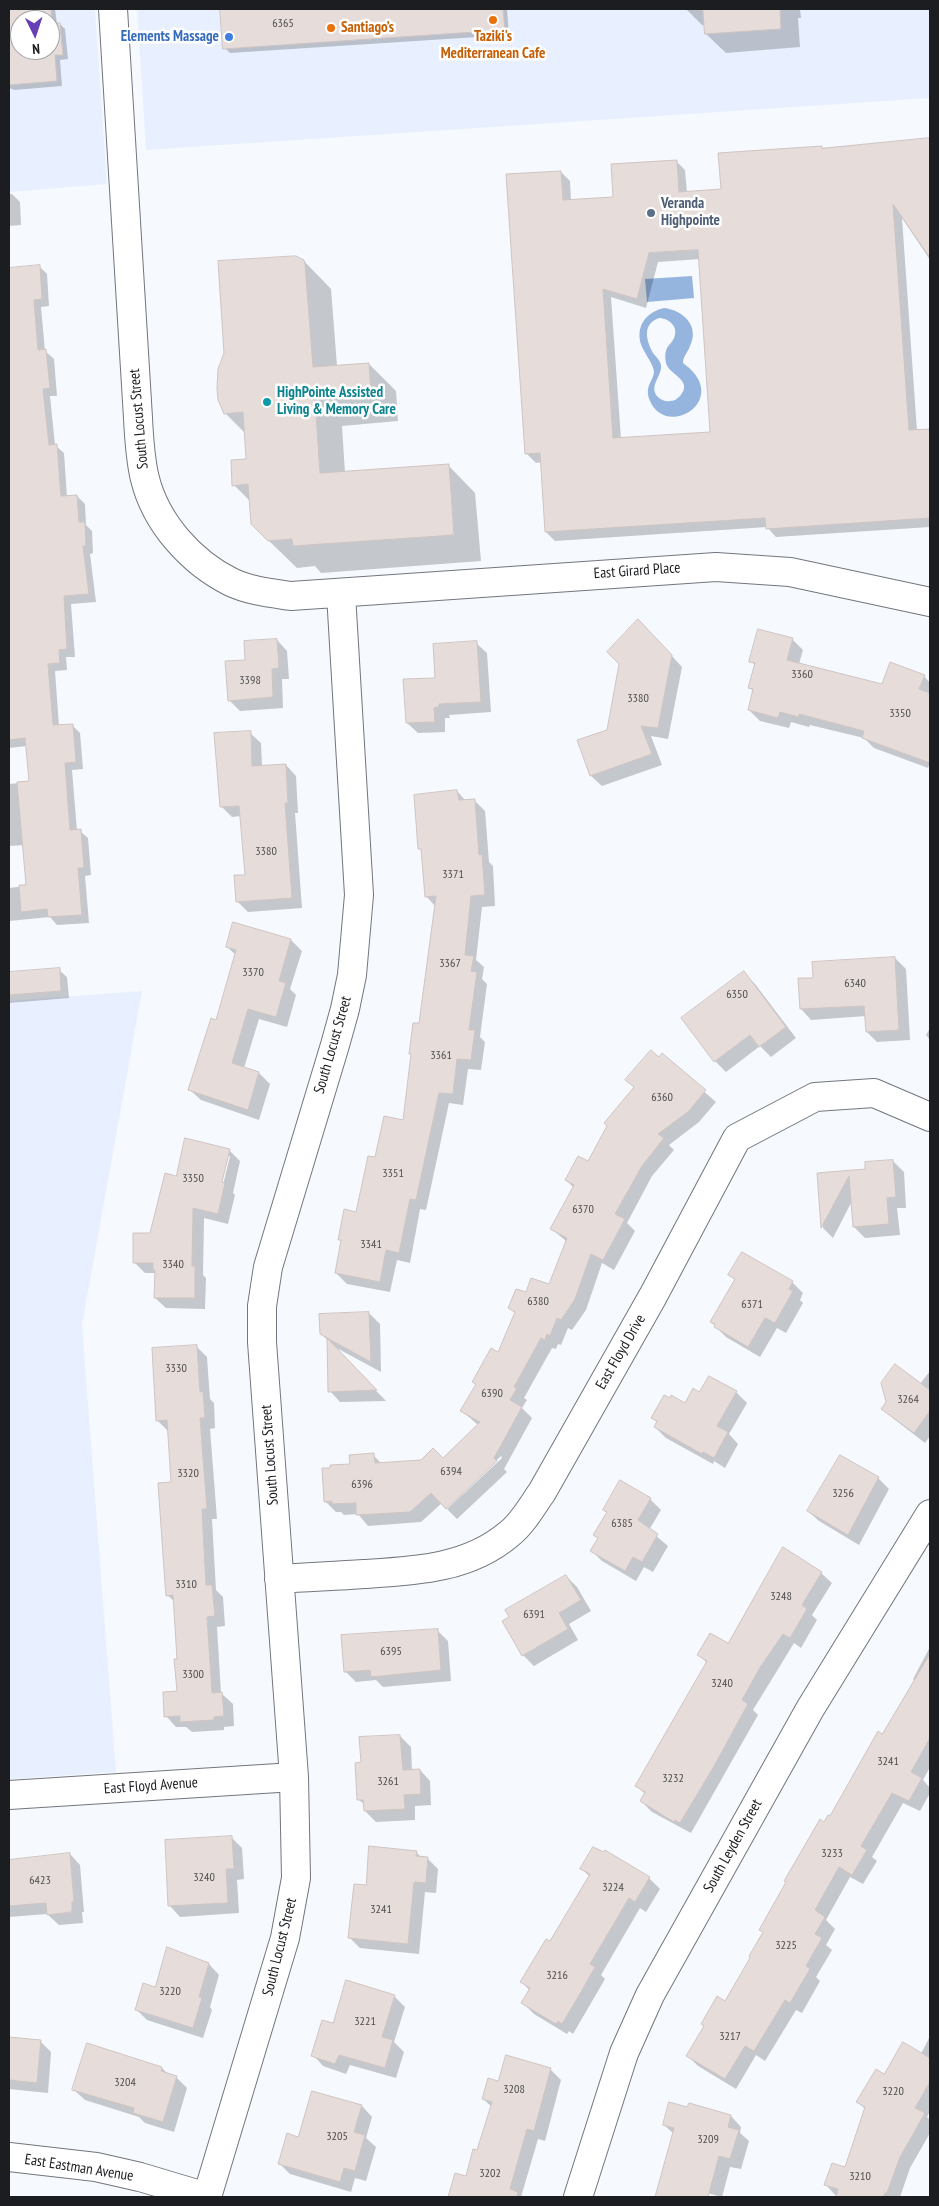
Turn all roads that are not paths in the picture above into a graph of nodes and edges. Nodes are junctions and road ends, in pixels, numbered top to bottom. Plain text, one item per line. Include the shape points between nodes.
1 (113, 9) edge
2 (341, 594) junction
3 (930, 602) edge
4 (930, 1117) edge
5 (930, 1514) edge
6 (279, 1579) junction
7 (294, 1777) junction
8 (9, 1796) edge
9 (9, 2158) edge
10 (207, 2197) edge
11 (578, 2197) edge

1 - 2 street, South Locust Street via 138,418 145,480 156,509 176,540 209,569 232,582 263,592 291,596
2 - 3 street, East Girard Place via 716,567 790,572
2 - 6 street, South Locust Street via 359,895 352,975 345,1010 278,1228 262,1306
4 - 6 street, East Floyd Drive via 874,1093 815,1098 737,1138 653,1296 542,1492 509,1534 456,1563 416,1570
5 - 11 street, South Leyden Street via 810,1709 650,1995 624,2053
6 - 7 street, South Locust Street
7 - 8 street, East Floyd Avenue
7 - 10 street, South Locust Street via 296,1878 285,1938
9 - 10 street, East Eastman Avenue via 96,2167

